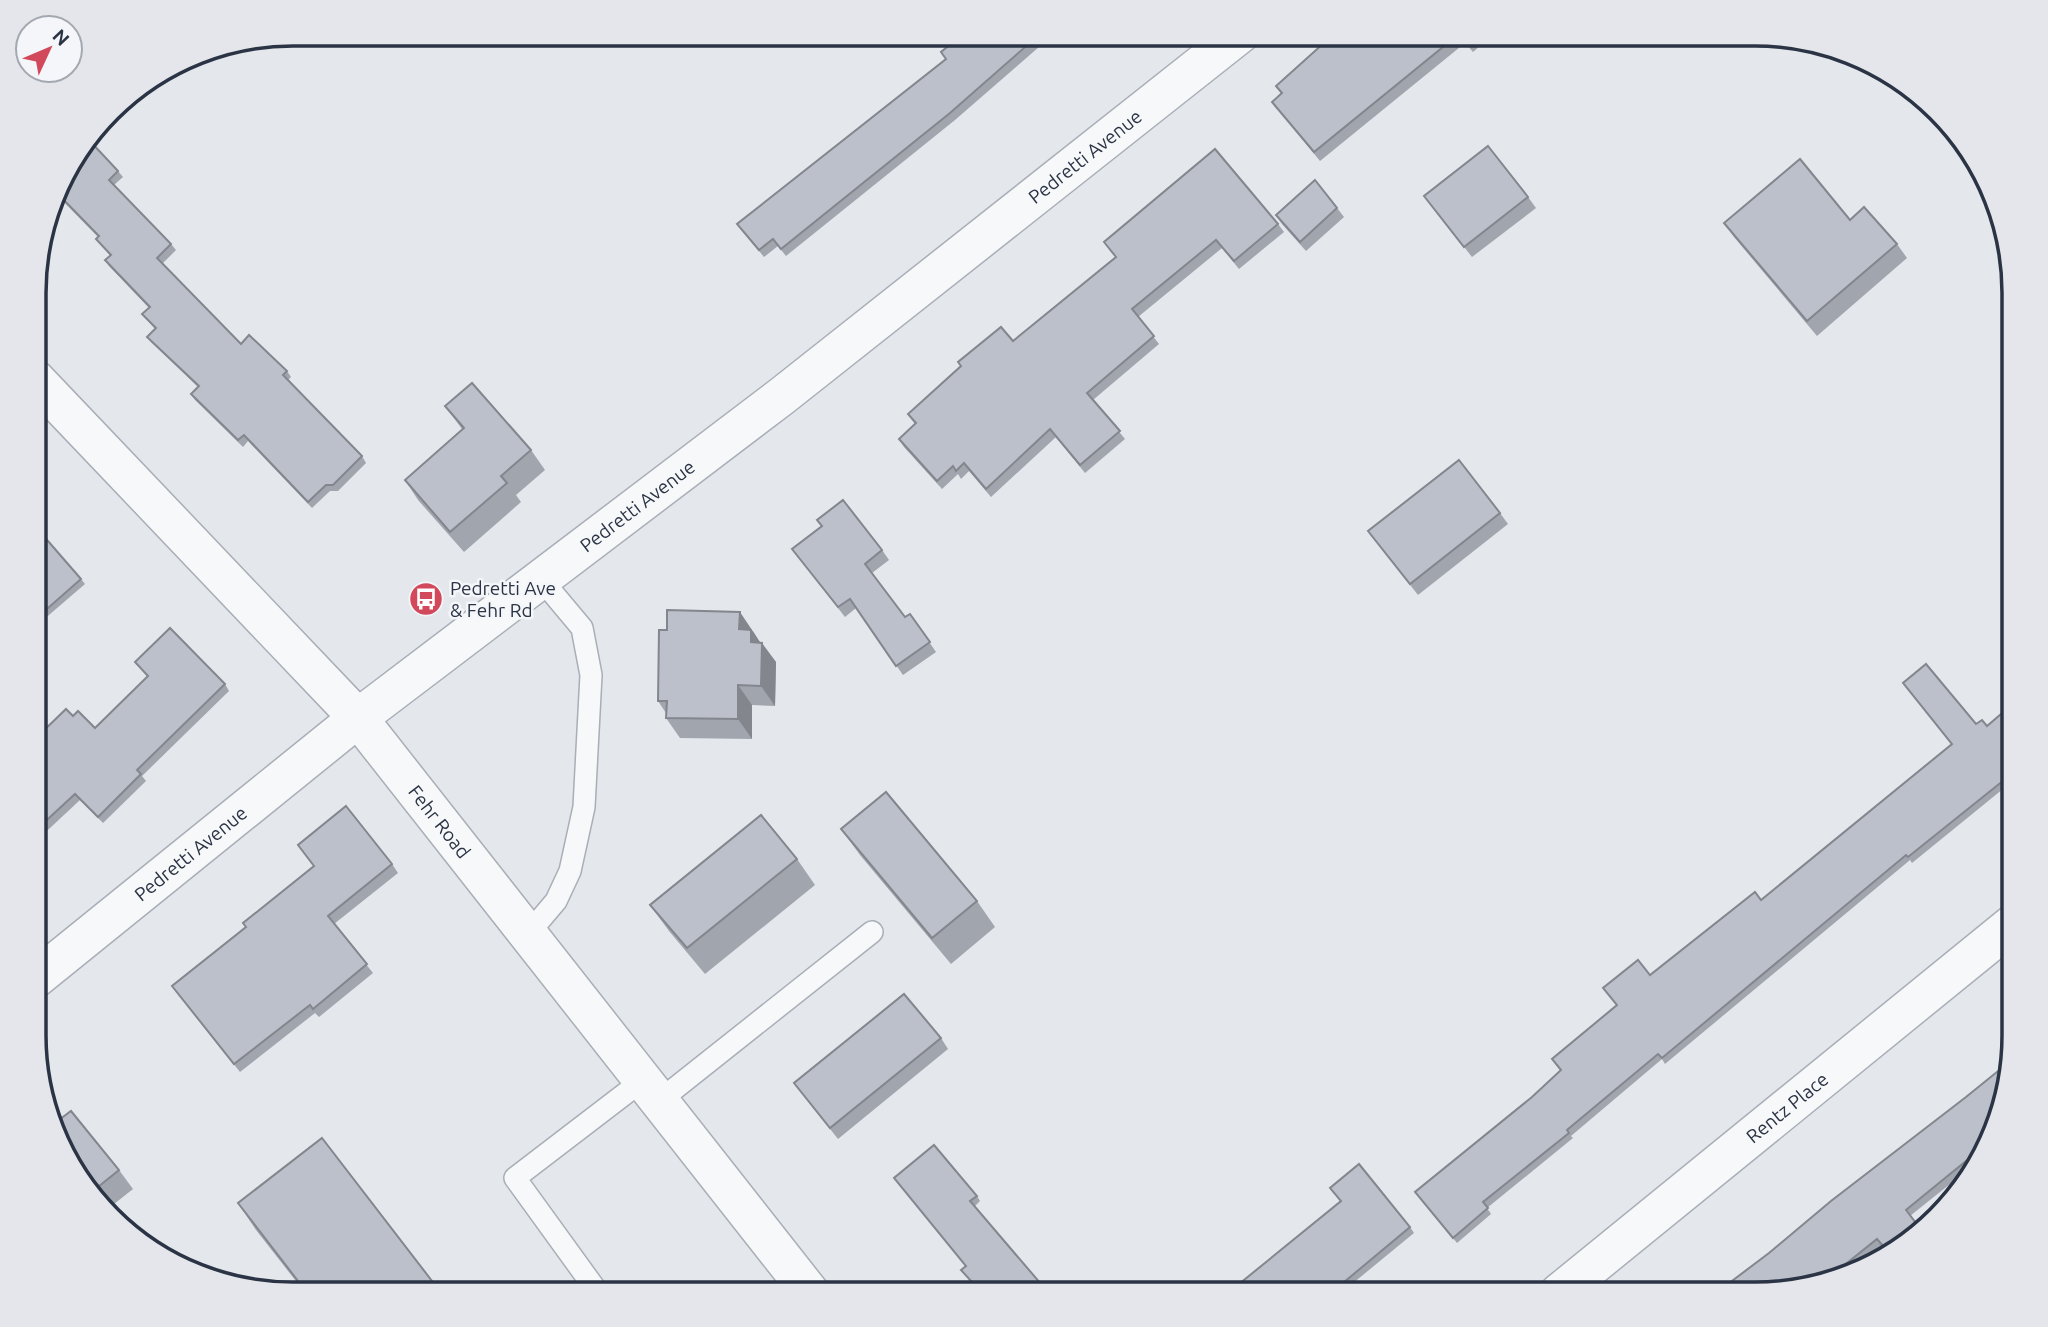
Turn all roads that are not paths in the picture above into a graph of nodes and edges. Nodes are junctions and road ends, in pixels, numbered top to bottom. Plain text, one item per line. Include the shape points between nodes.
1 (1225, 46) edge
2 (46, 391) edge
3 (541, 579) junction
4 (358, 718) junction
5 (872, 932) dead end
6 (2002, 933) edge
7 (528, 934) junction
8 (46, 970) edge
9 (651, 1091) junction
10 (1574, 1281) edge
11 (590, 1282) edge
12 (801, 1282) edge

1 - 3 street, Pedretti Avenue via 782,397
2 - 4 street, Fehr Road
3 - 4 street, Pedretti Avenue
3 - 7 lane via 582,628 591,675 583,807 570,871 556,901
4 - 7 street, Fehr Road
4 - 8 street, Pedretti Avenue
5 - 9 lane
6 - 10 street, Rentz Place
7 - 9 street, Fehr Road
9 - 11 lane via 514,1178
9 - 12 street, Fehr Road

